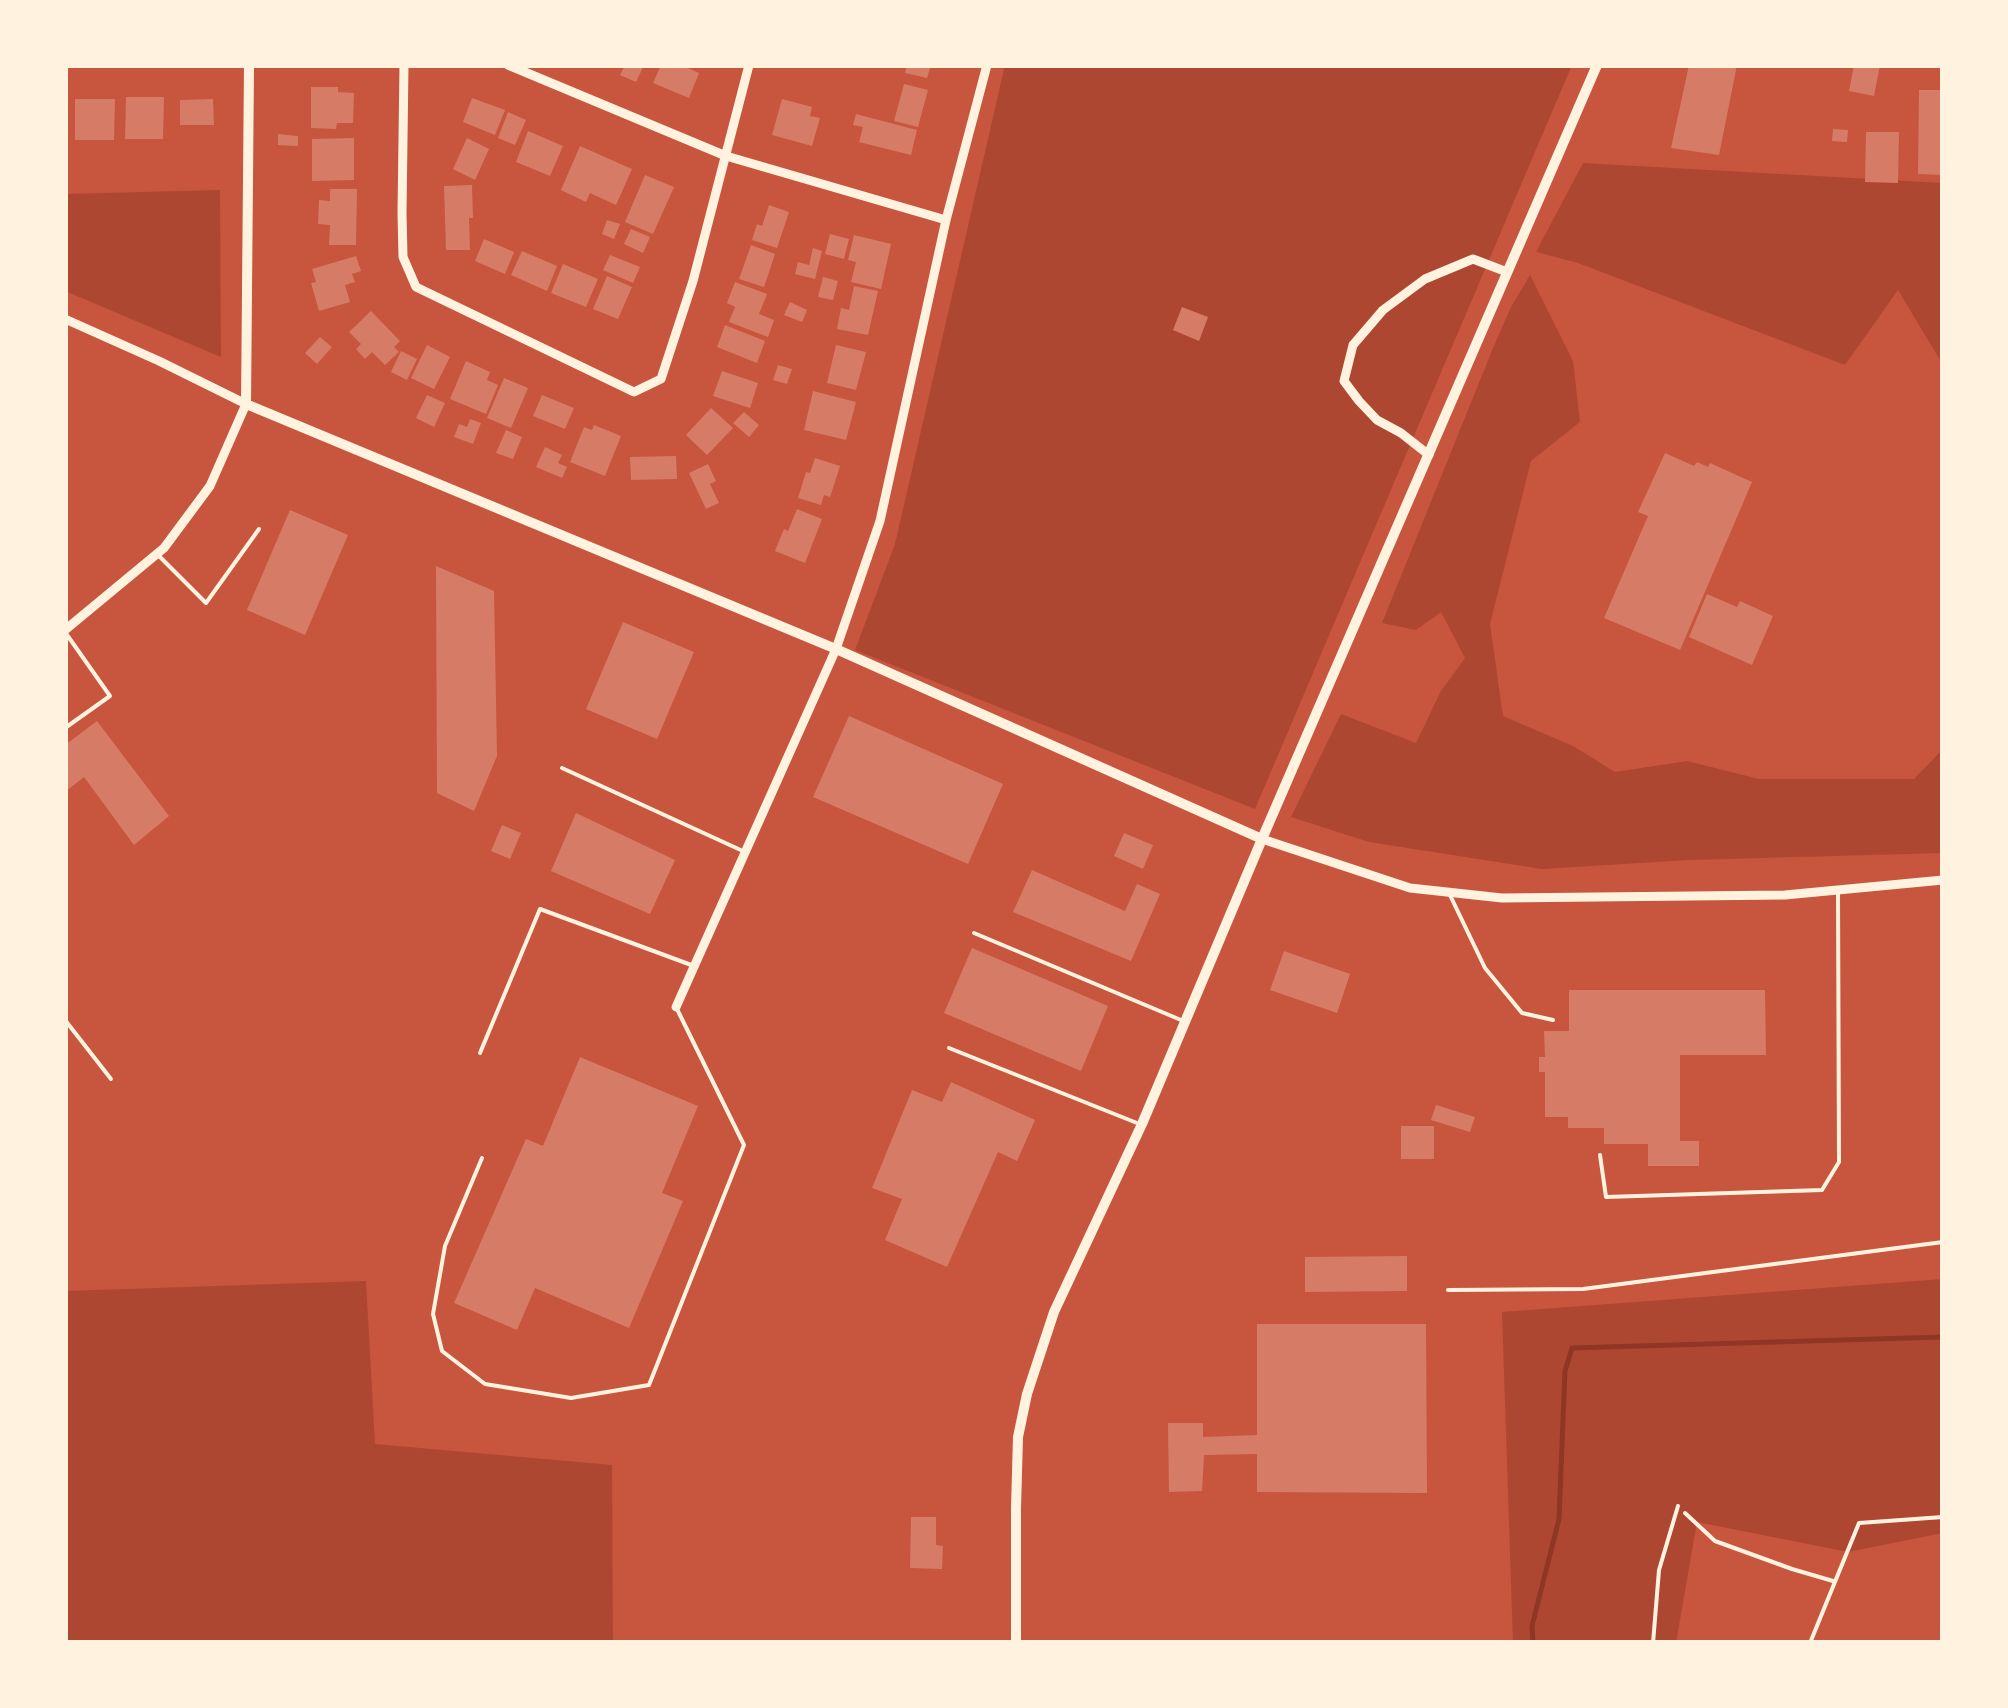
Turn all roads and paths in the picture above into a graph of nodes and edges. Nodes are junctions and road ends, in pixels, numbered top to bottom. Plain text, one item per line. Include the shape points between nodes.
1 (249, 65) edge
2 (404, 65) edge
3 (508, 65) edge
4 (749, 65) edge
5 (987, 65) edge
6 (1597, 65) edge
7 (726, 156) junction
8 (946, 220) junction
9 (1507, 272) junction
10 (65, 319) edge
11 (246, 404) junction
12 (1430, 455) junction
13 (259, 528) dead end
14 (158, 554) junction
15 (65, 631) edge
16 (836, 649) junction
17 (65, 728) edge
18 (562, 768) dead end
19 (1262, 840) junction
20 (746, 852) junction
21 (1943, 880) edge
22 (1838, 890) junction
23 (1449, 892) junction
24 (974, 934) dead end
25 (694, 966) junction
26 (676, 1007) joint
27 (65, 1020) edge
28 (1553, 1020) dead end
29 (1185, 1022) junction
30 (949, 1048) dead end
31 (480, 1052) dead end
32 (111, 1079) dead end
33 (1142, 1124) junction
34 (1600, 1155) dead end
35 (482, 1158) dead end
36 (1943, 1242) edge
37 (1448, 1290) dead end
38 (1678, 1506) joint
39 (1943, 1517) edge
40 (1835, 1582) junction
41 (1016, 1643) edge
42 (1653, 1643) edge
43 (1810, 1643) edge

1 - 11 street
2 - 7 street via 404,257 416,286 634,392 661,379
3 - 7 street
4 - 7 street
5 - 8 street
6 - 9 street
7 - 8 street
8 - 16 street via 880,521
9 - 12 street
9 - 12 street via 1472,259 1424,279 1383,310 1353,345 1344,380 1377,420
10 - 11 street
11 - 14 street via 210,486
11 - 16 street
12 - 19 street
13 - 14 lane via 206,603
14 - 15 street
15 - 17 lane via 110,696
16 - 19 street
16 - 20 street
18 - 20 lane
19 - 23 street via 1410,888
19 - 29 street
20 - 25 street
21 - 22 street
22 - 23 street via 1502,898
22 - 34 lane via 1839,1162 1822,1190 1606,1197
23 - 28 lane via 1485,968 1522,1013
24 - 29 lane
25 - 26 street
25 - 31 lane via 540,910
26 - 35 lane via 744,1146 649,1385 571,1398 519,1390 484,1384 442,1351 433,1314 445,1246
27 - 32 lane
29 - 33 street
30 - 33 lane
33 - 41 street via 1054,1312 1026,1394 1018,1450
36 - 37 lane via 1583,1288
38 - 40 path via 1715,1541
38 - 42 lane via 1659,1570
39 - 40 path via 1858,1522
40 - 43 path

